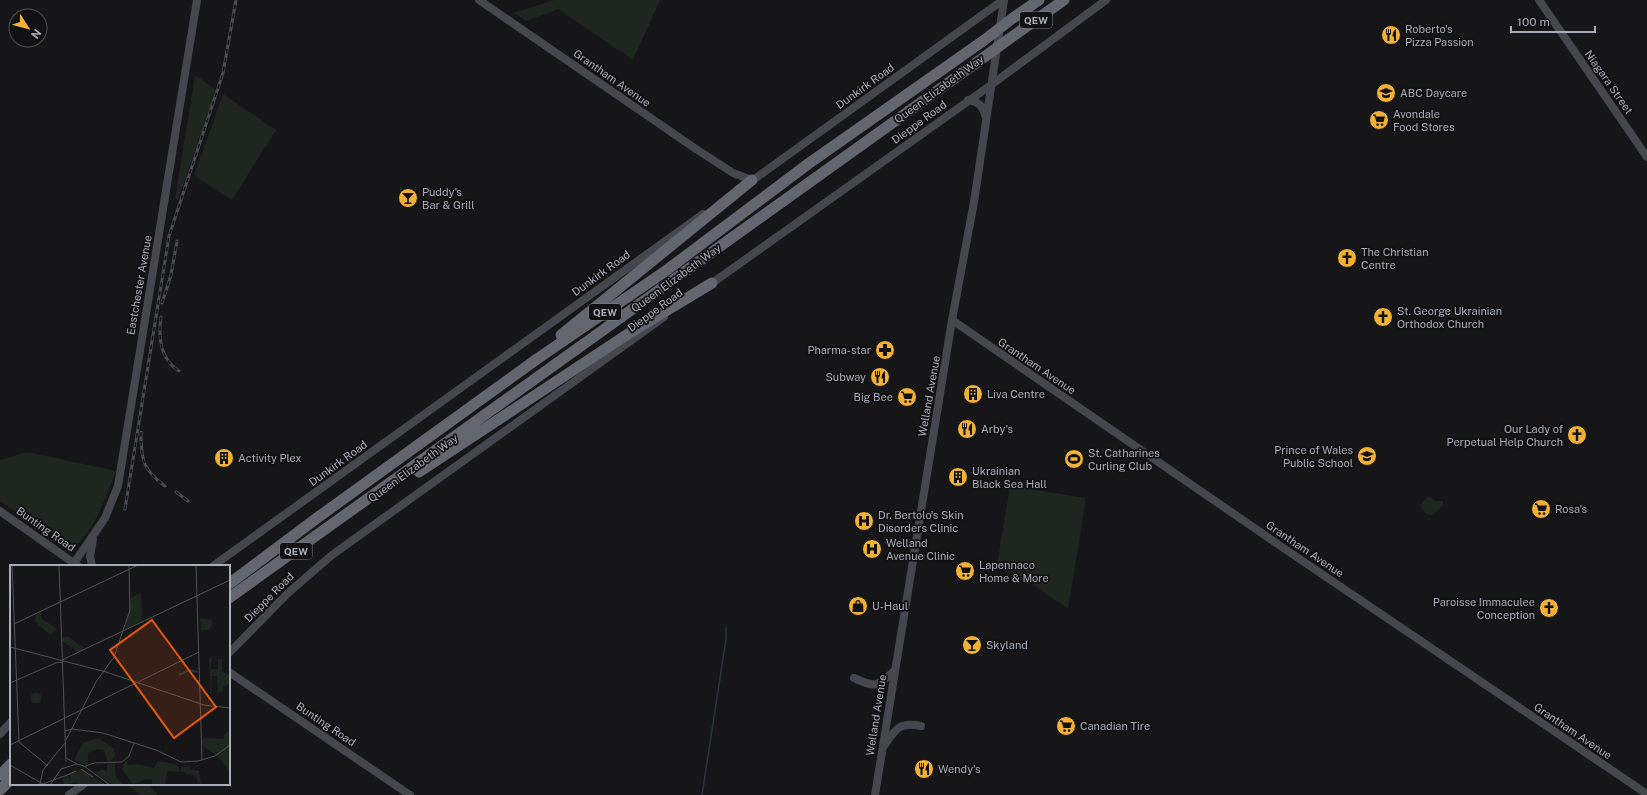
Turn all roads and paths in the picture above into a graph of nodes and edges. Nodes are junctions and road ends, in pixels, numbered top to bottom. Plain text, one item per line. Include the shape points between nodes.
1 (197, 0) edge
2 (479, 0) edge
3 (1004, 0) edge
4 (1039, 0) edge
5 (1064, 0) edge
6 (1106, 0) edge
7 (1539, 0) edge
8 (991, 85) junction
9 (968, 100) junction
10 (986, 115) junction
11 (1647, 157) edge
12 (733, 173) junction
13 (752, 180) junction
14 (735, 193) junction
15 (712, 283) junction
16 (952, 320) junction
17 (537, 359) junction
18 (363, 504) junction
19 (0, 511) edge
20 (94, 533) junction
21 (76, 564) edge
22 (92, 565) edge
23 (214, 565) edge
24 (230, 583) edge
25 (230, 597) edge
26 (230, 652) edge
27 (894, 671) junction
28 (230, 673) edge
29 (854, 678) dead end
30 (10, 723) edge
31 (921, 726) dead end
32 (0, 734) edge
33 (882, 749) junction
34 (10, 765) edge
35 (0, 775) edge
36 (10, 780) edge
37 (83, 785) edge
38 (0, 790) edge
39 (1647, 794) edge
40 (69, 795) edge
41 (410, 795) edge
42 (875, 795) edge

1 - 20 street, Eastchester Avenue via 122,464 113,502
2 - 12 street, Grantham Avenue
3 - 8 street, Welland Avenue
3 - 13 street, Dunkirk Road
4 - 17 highway, Queen Elizabeth Way / QEW, bridge via 814,160 667,270
5 - 18 highway, Queen Elizabeth Way / QEW, bridge
6 - 8 street, Dieppe Road
7 - 11 street, Niagara Street
8 - 9 street, Dieppe Road
8 - 10 street, Welland Avenue
9 - 10 street via 983,106
9 - 15 street, Dieppe Road
10 - 16 street, Welland Avenue via 974,202
12 - 13 street, Grantham Avenue
12 - 14 street via 738,182
13 - 14 highway
14 - 17 highway via 559,337
14 - 23 street, Dunkirk Road
15 - 18 highway via 631,332 422,470
15 - 26 street, Dieppe Road via 316,568
16 - 27 street, Welland Avenue
16 - 39 street, Grantham Avenue via 1273,542
17 - 24 highway, Queen Elizabeth Way / QEW
18 - 25 highway, Queen Elizabeth Way / QEW
19 - 21 street, Bunting Road
20 - 21 street, Eastchester Avenue
20 - 22 street via 90,556
27 - 29 street via 876,685
27 - 33 street, Welland Avenue
28 - 41 street, Bunting Road
30 - 32 street
31 - 33 street via 909,723 902,725 892,733
33 - 42 street, Welland Avenue
34 - 35 highway
36 - 38 highway
37 - 40 street

